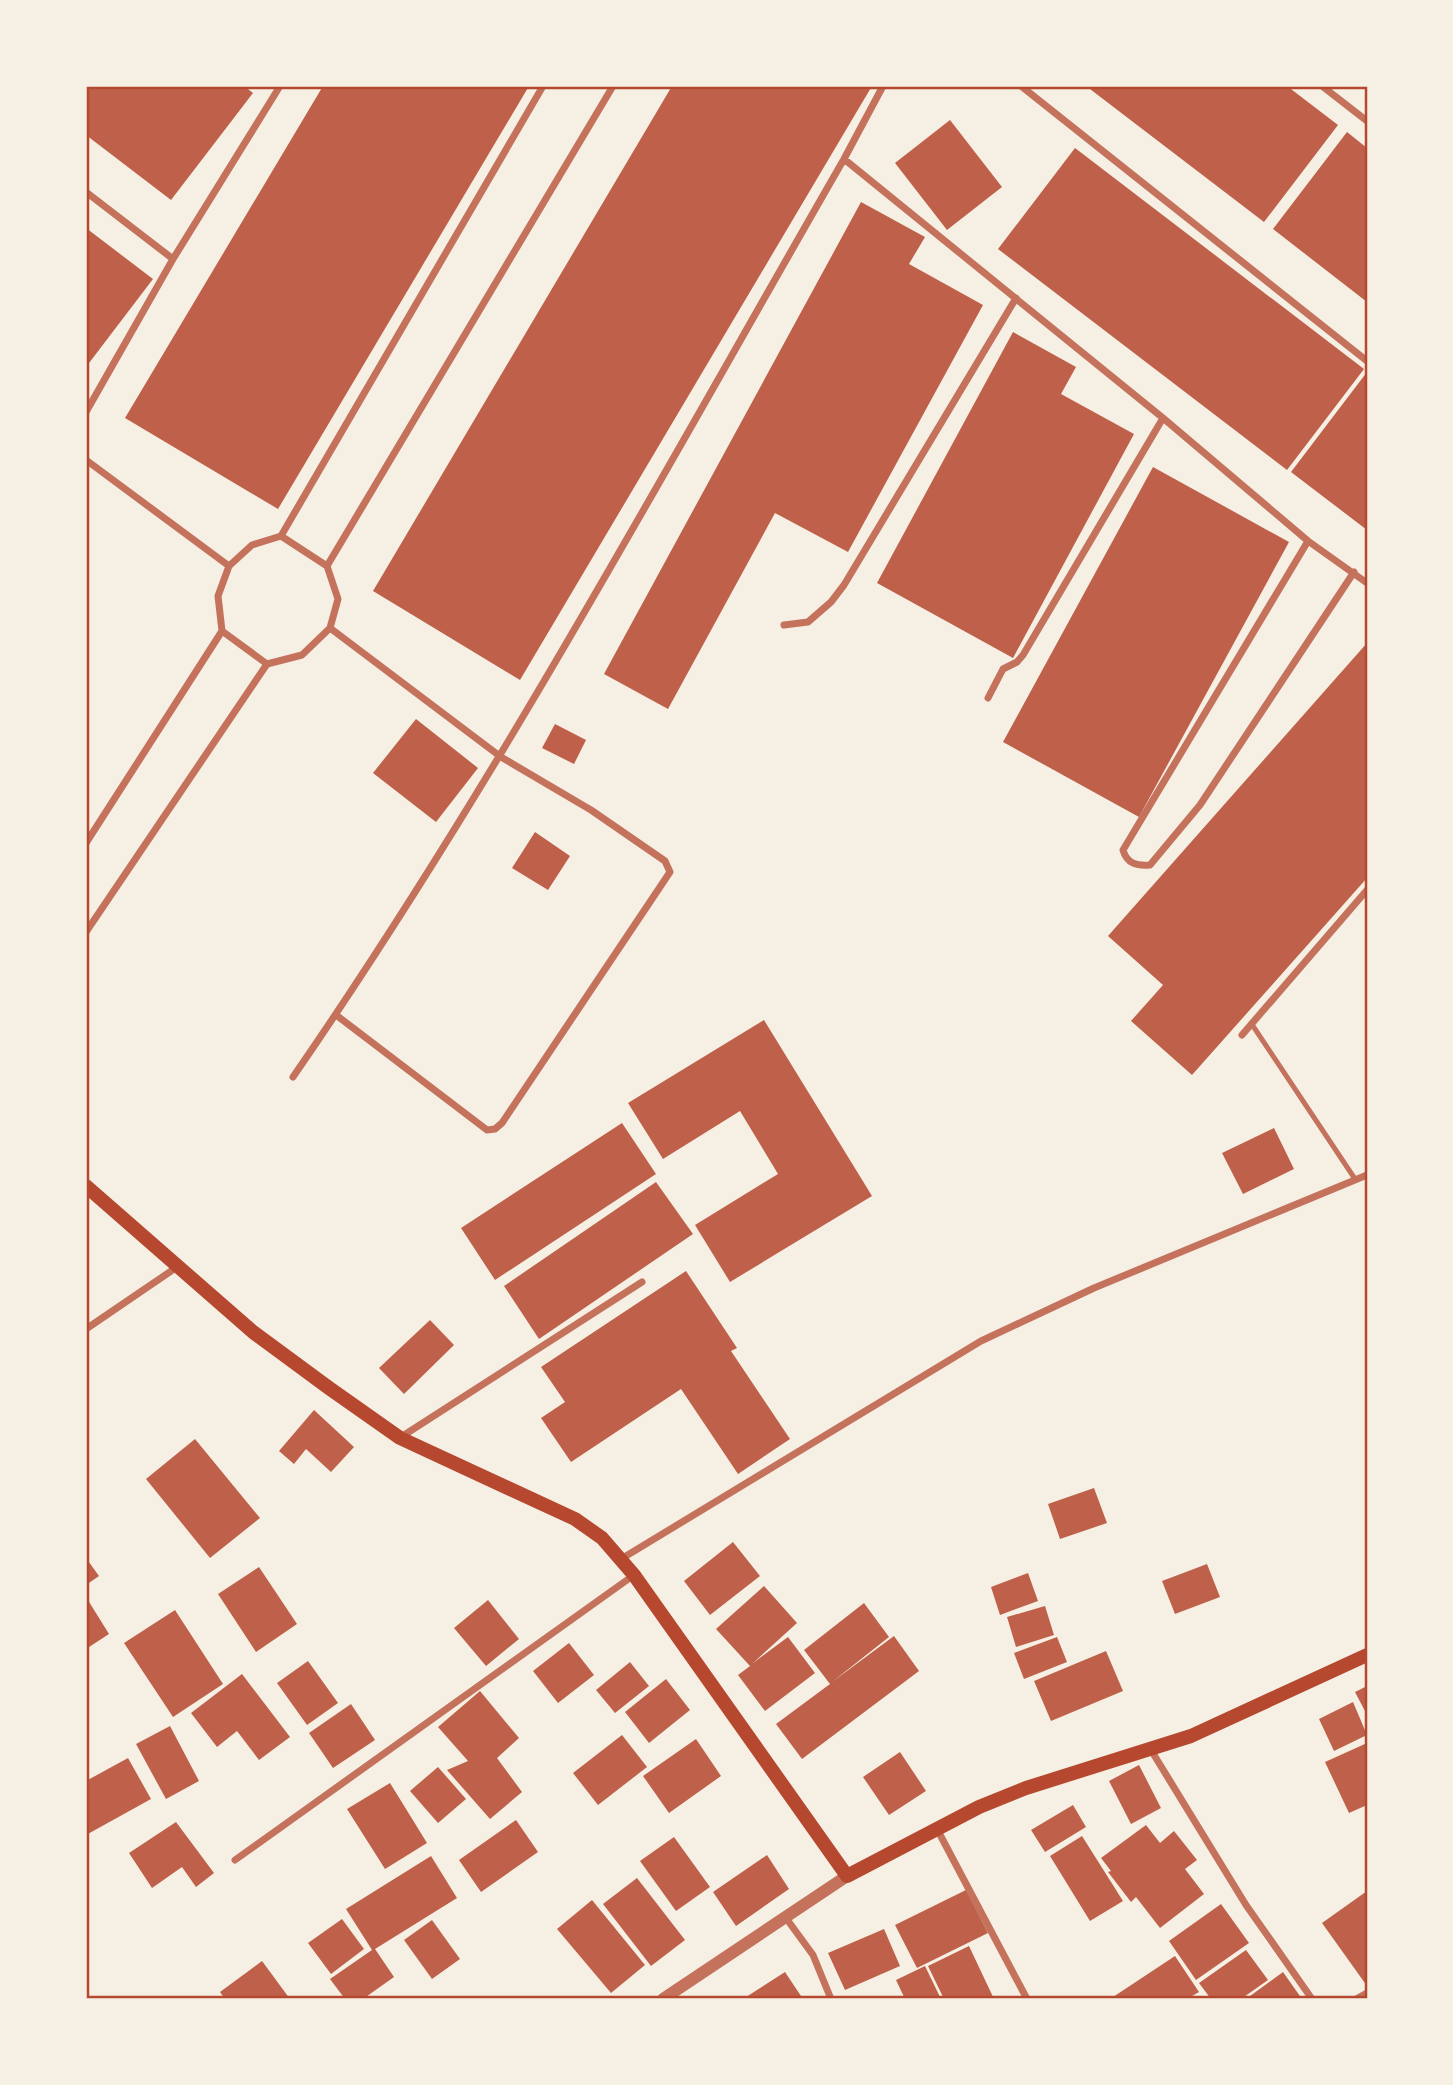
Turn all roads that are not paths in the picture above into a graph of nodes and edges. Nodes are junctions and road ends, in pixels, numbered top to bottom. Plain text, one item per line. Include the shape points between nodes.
1 (280, 86) edge
2 (543, 86) edge
3 (613, 86) edge
4 (883, 86) edge
5 (1021, 86) edge
6 (1322, 86) edge
7 (1367, 121) edge
8 (844, 159) junction
9 (86, 192) edge
10 (173, 259) junction
11 (1016, 298) junction
12 (1367, 361) edge
13 (86, 412) edge
14 (1163, 418) junction
15 (86, 460) edge
16 (281, 536) junction
17 (1308, 541) junction
18 (229, 566) junction
19 (327, 566) junction
20 (1354, 572) junction
21 (1367, 583) edge
22 (784, 625) dead end
23 (330, 628) junction
24 (222, 631) junction
25 (267, 664) junction
26 (988, 698) dead end
27 (500, 757) junction
28 (86, 843) edge
29 (1367, 890) edge
30 (86, 932) edge
31 (336, 1015) junction
32 (1251, 1023) junction
33 (1242, 1035) dead end
34 (293, 1077) dead end
35 (1367, 1175) edge
36 (1355, 1179) junction
37 (86, 1186) edge
38 (177, 1267) junction
39 (642, 1282) dead end
40 (86, 1329) edge
41 (400, 1438) junction
42 (621, 1559) junction
43 (634, 1575) junction
44 (1367, 1655) edge
45 (1151, 1749) junction
46 (937, 1828) junction
47 (235, 1860) dead end
48 (847, 1876) junction
49 (786, 1918) junction
50 (1367, 1993) edge
51 (663, 1999) edge
52 (831, 1999) edge
53 (1027, 1999) edge
54 (1312, 1999) edge
55 (1356, 1999) edge

1 - 10 street
2 - 16 street
3 - 19 street
4 - 8 street
5 - 12 street
6 - 7 street
8 - 11 street
8 - 27 street
9 - 10 street
10 - 13 street
11 - 14 street
11 - 22 street via 844,585 808,622
14 - 17 street
14 - 26 street via 1023,655 1003,669
15 - 18 street
16 - 18 street via 252,545
16 - 19 street
17 - 20 street
17 - 20 street via 1124,850 1132,864 1150,865 1200,804
18 - 24 street via 219,596
19 - 23 street via 338,598
20 - 21 street
23 - 25 street via 302,655
23 - 27 street
24 - 25 street
24 - 28 street
25 - 30 street
27 - 31 street
27 - 31 street via 591,810 665,861 670,872 665,882 495,1129 487,1130
29 - 32 street
31 - 34 street
32 - 33 street
32 - 36 lane
35 - 36 street
36 - 42 street via 1094,1288 981,1341
37 - 38 main road
38 - 40 street
38 - 41 main road via 253,1332
39 - 41 street
41 - 42 main road via 575,1519
42 - 43 main road
43 - 47 street
43 - 48 main road
44 - 45 main road via 1191,1737
45 - 46 main road via 1026,1788
45 - 54 street via 1246,1905
46 - 48 main road
46 - 53 street
48 - 49 street
49 - 51 street
49 - 52 street via 813,1955
50 - 55 street

